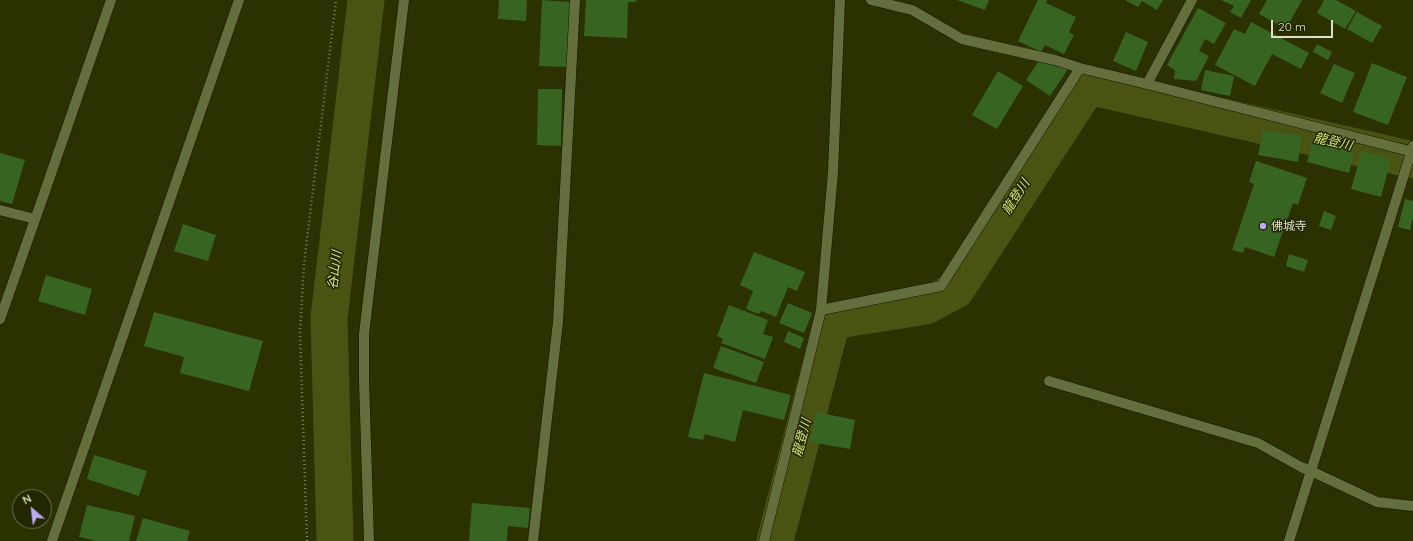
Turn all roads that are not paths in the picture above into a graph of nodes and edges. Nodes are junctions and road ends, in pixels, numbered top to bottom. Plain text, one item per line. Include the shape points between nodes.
1 (111, 0) edge
2 (239, 0) edge
3 (404, 0) edge
4 (575, 0) edge
5 (840, 0) edge
6 (871, 0) edge
7 (1192, 0) edge
8 (1080, 68) junction
9 (1147, 84) junction
10 (1412, 150) edge
11 (0, 210) edge
12 (35, 219) junction
13 (821, 310) junction
14 (0, 319) edge
15 (1049, 381) dead end
16 (1311, 471) junction
17 (1413, 506) edge
18 (52, 541) edge
19 (368, 541) edge
20 (533, 541) edge
21 (764, 541) edge
22 (1289, 541) edge

1 - 12 street
2 - 18 street
3 - 19 street via 364,334
4 - 20 street via 558,322
5 - 13 street via 833,172
6 - 8 street via 912,10 962,39
7 - 9 street
8 - 9 street
8 - 13 street via 940,286
9 - 10 street
10 - 16 street
11 - 12 street
12 - 14 street
13 - 21 street
15 - 16 street via 1258,443
16 - 17 street via 1377,502
16 - 22 street

